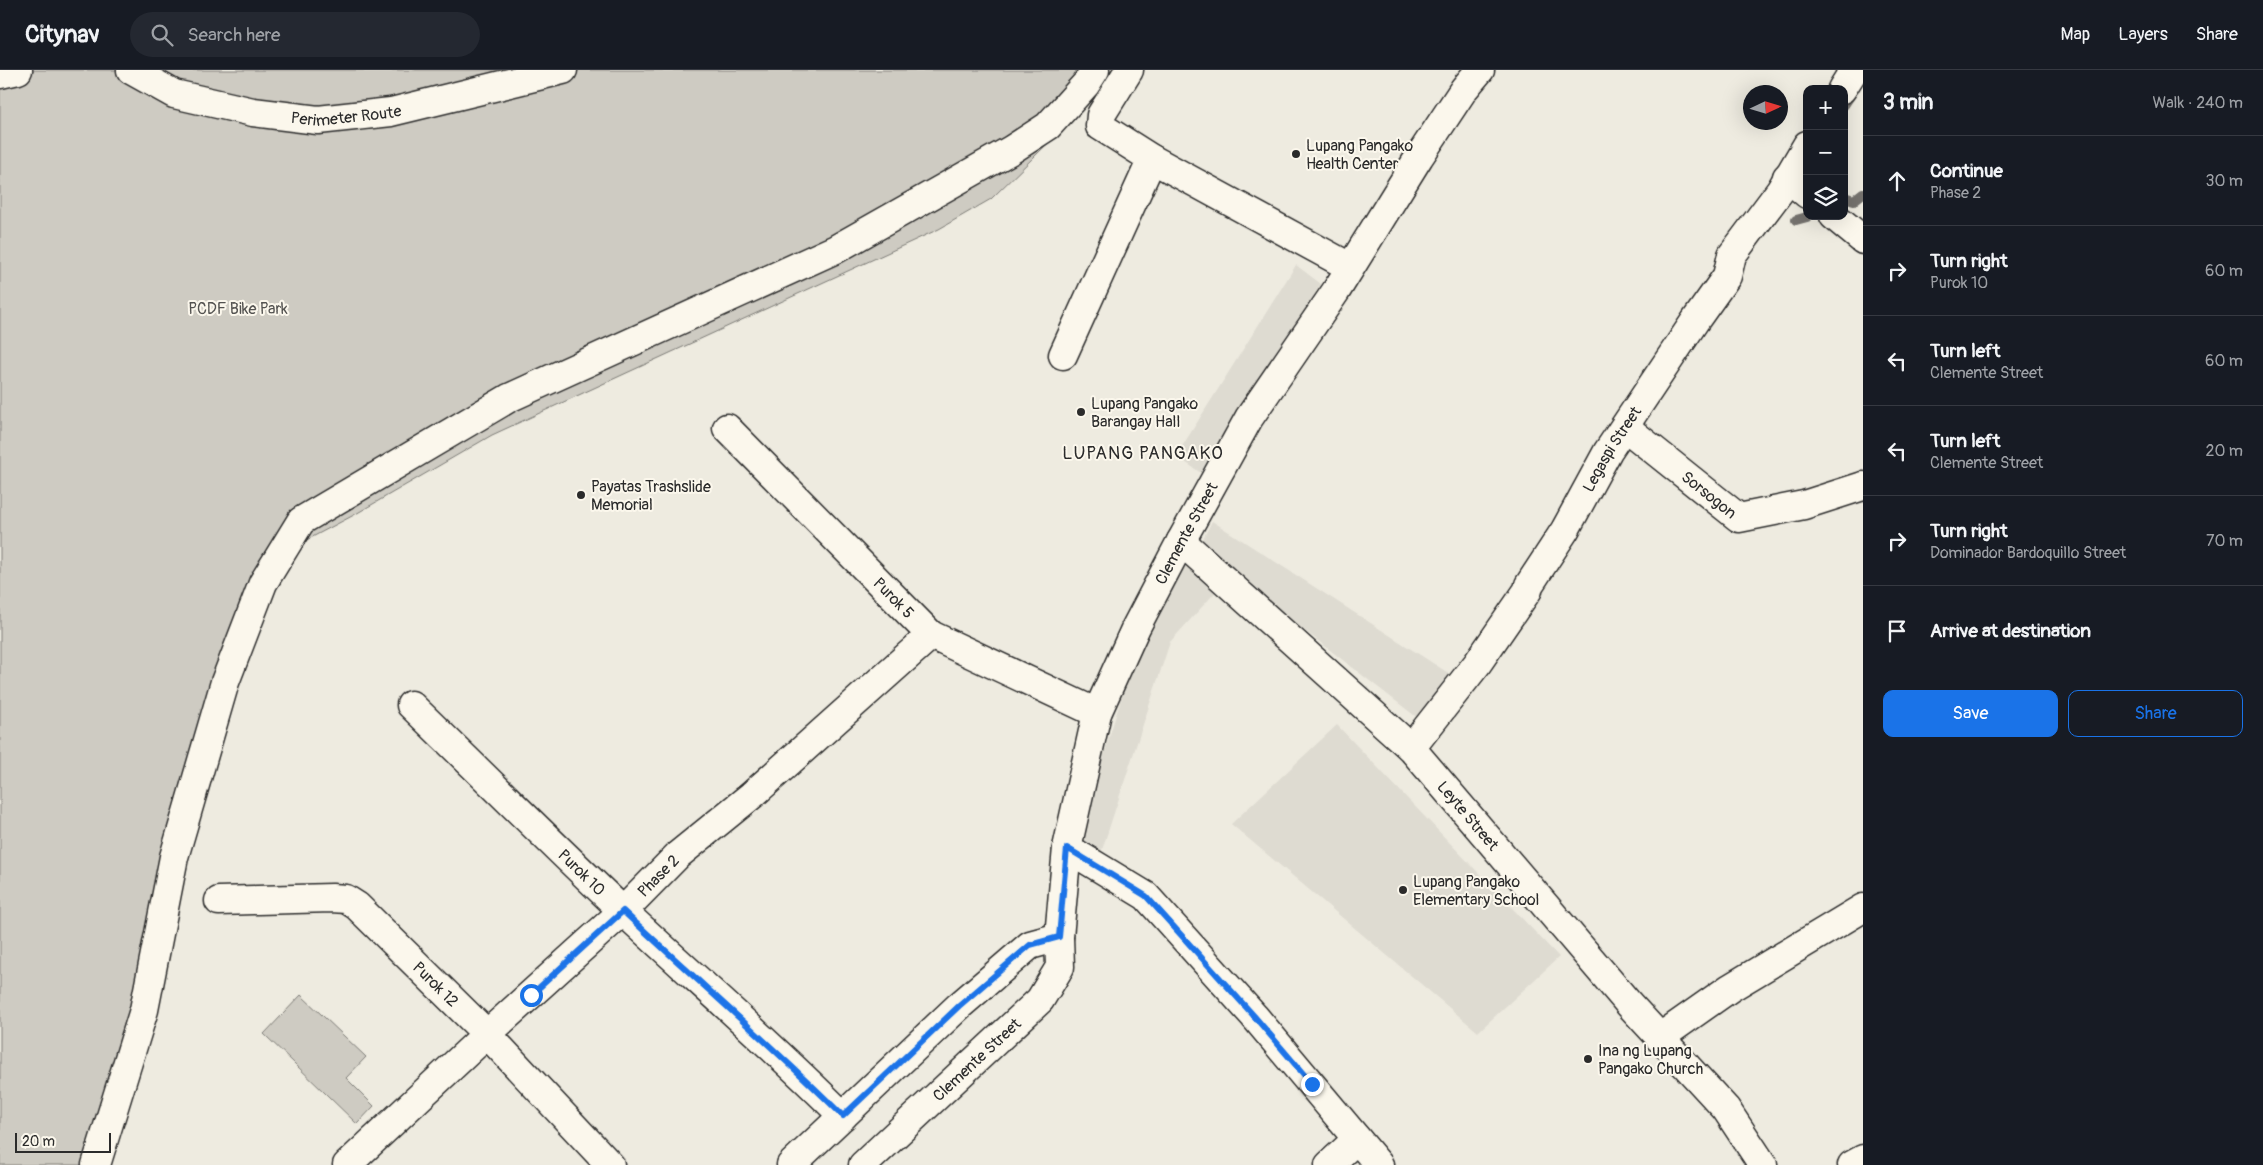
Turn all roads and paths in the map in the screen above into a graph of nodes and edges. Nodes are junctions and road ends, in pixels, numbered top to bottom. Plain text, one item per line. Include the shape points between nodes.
1 (18, 70) edge
2 (132, 70) edge
3 (564, 70) edge
4 (1095, 70) edge
5 (1129, 70) edge
6 (1480, 70) edge
7 (1854, 70) edge
8 (0, 74) edge
9 (1845, 85) edge
10 (1152, 159) junction
11 (1803, 161) edge
12 (1797, 186) edge
13 (1839, 220) edge
14 (1863, 240) edge
15 (1350, 267) junction
16 (1063, 355) dead end
17 (1625, 427) junction
18 (727, 428) dead end
19 (1863, 486) edge
20 (1181, 541) junction
21 (931, 635) junction
22 (412, 705) dead end
23 (1097, 713) junction
24 (1411, 748) junction
25 (1067, 848) junction
26 (219, 901) dead end
27 (1863, 908) edge
28 (623, 911) junction
29 (1059, 937) junction
30 (487, 1034) junction
31 (1658, 1038) junction
32 (843, 1116) junction
33 (1357, 1139) junction
34 (1863, 1159) edge
35 (793, 1164) edge
36 (96, 1165) edge
37 (347, 1165) edge
38 (610, 1165) edge
39 (863, 1165) edge
40 (1328, 1165) edge
41 (1379, 1165) edge
42 (1764, 1165) edge
43 (1852, 1165) edge

1 - 8 street
2 - 3 street, Perimeter Route via 174,94 253,112 318,120 391,112
4 - 36 street via 1048,126 1012,150 836,249 509,398 301,521 263,583 225,682 174,857 144,1010
5 - 10 street via 1101,115 1100,126
6 - 15 street, Clemente Street via 1419,157
7 - 9 street
10 - 15 street
10 - 16 street
11 - 12 street, Legaspi Street
12 - 17 street, Legaspi Street via 1780,191 1732,255 1727,276
13 - 14 street
15 - 20 street, Clemente Street via 1249,418
17 - 19 street, Sorsogon via 1740,518 1804,505
17 - 24 street, Legaspi Street via 1528,590 1477,664
18 - 21 street, Purok 5
20 - 23 street, Clemente Street via 1136,627
20 - 24 street, Leyte Street
21 - 23 street, Purok 5
21 - 28 street, Phase 2 via 752,795 678,856
22 - 28 street, Purok 10
23 - 25 street, Clemente Street
24 - 31 street, Leyte Street
25 - 29 street, Clemente Street
25 - 33 street via 1146,896 1254,1016
26 - 30 street, Purok 12 via 346,899 357,906
27 - 31 street via 1730,988
28 - 30 street, Phase 2
28 - 32 street, Purok 10 via 790,1062
29 - 32 street via 1030,945 959,1006
29 - 39 street, Clemente Street via 1060,967 1040,1000
30 - 37 street, Phase 2
30 - 38 street, Purok 12
31 - 42 street, Leyte Street via 1726,1109
32 - 35 street
33 - 40 street
33 - 41 street
34 - 43 street

